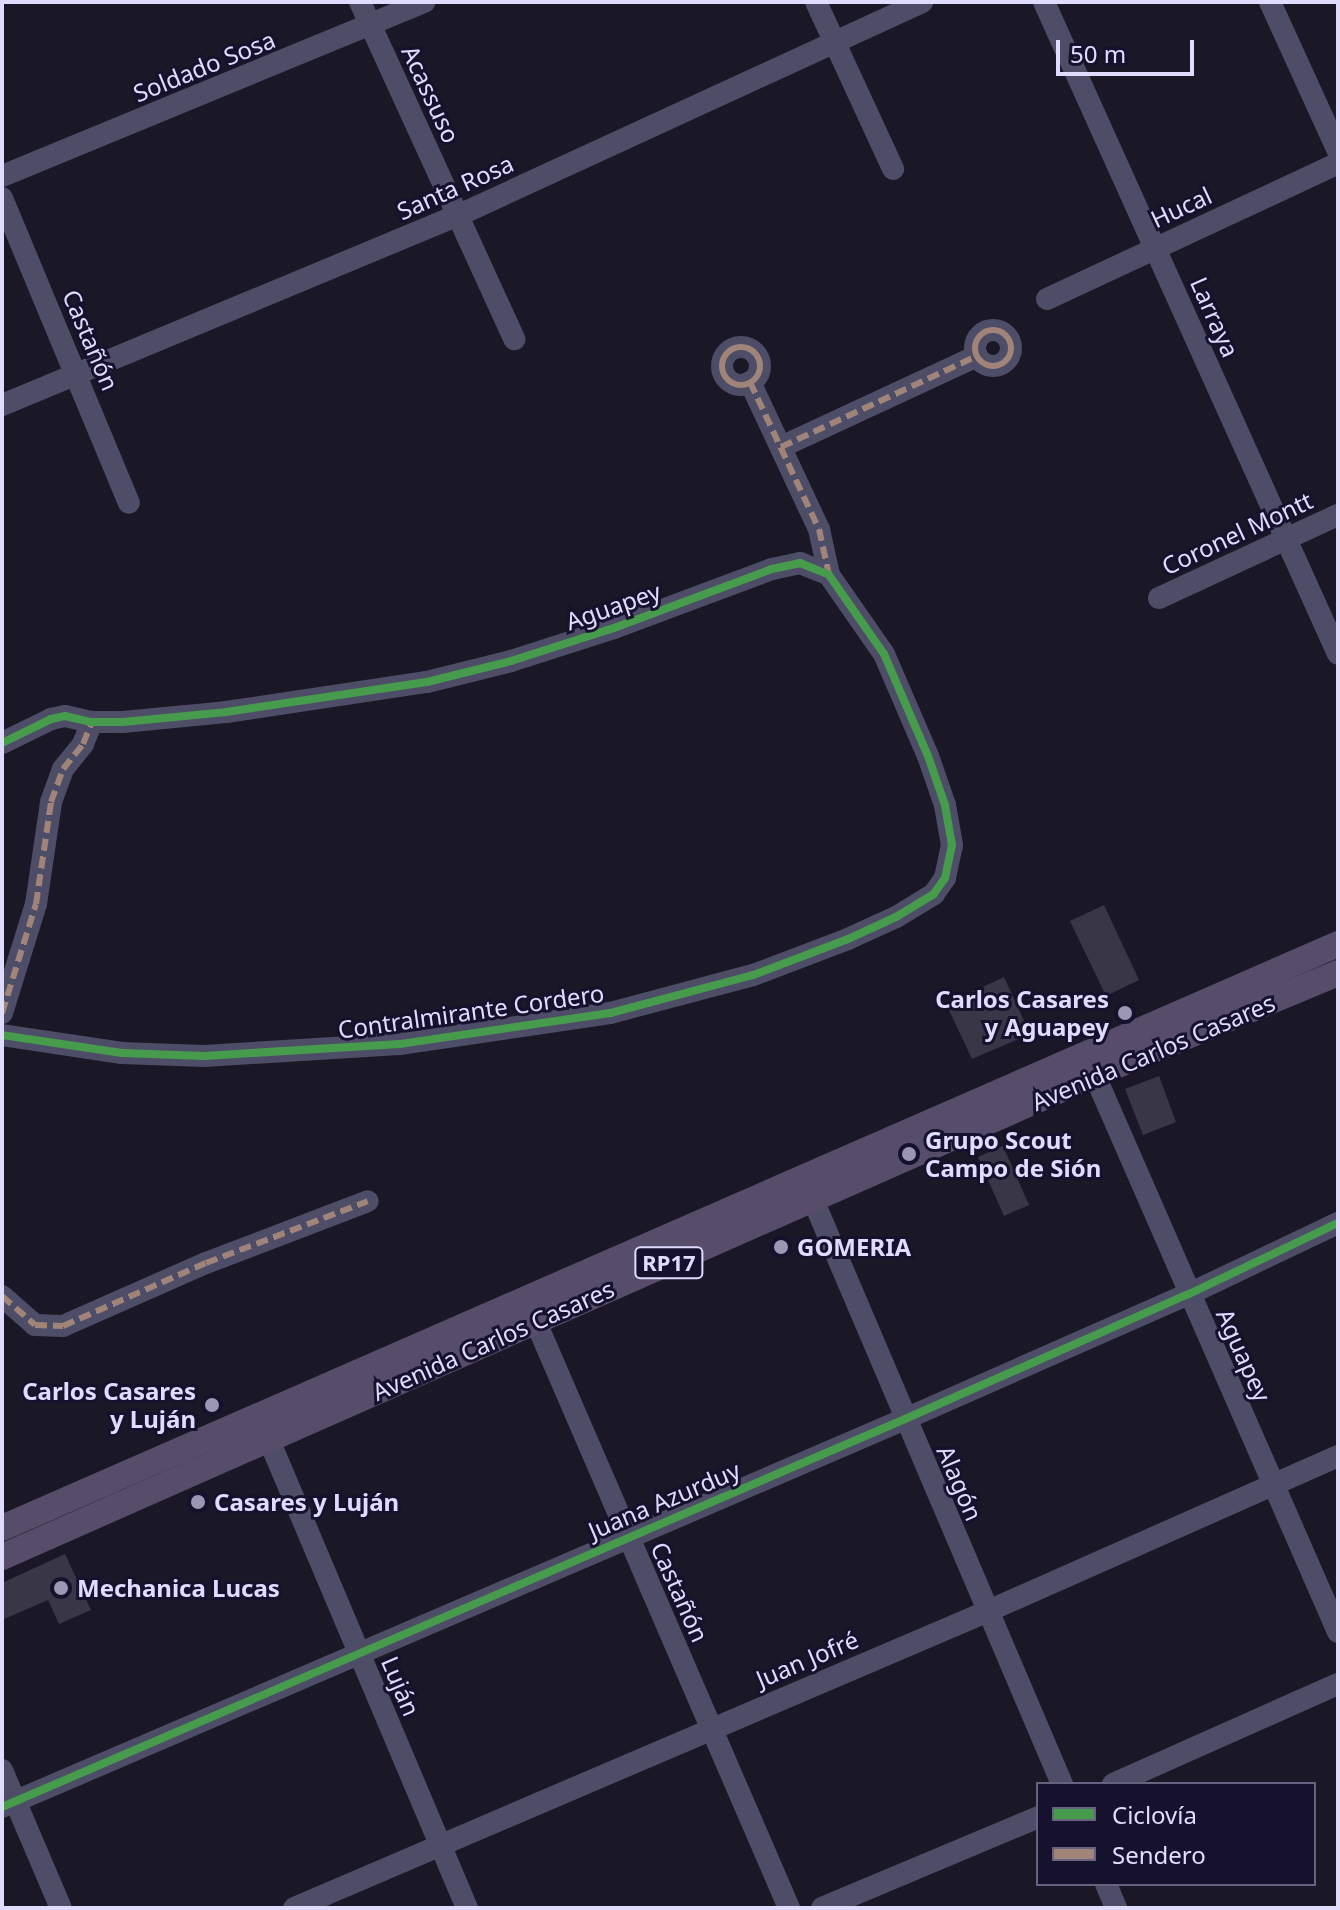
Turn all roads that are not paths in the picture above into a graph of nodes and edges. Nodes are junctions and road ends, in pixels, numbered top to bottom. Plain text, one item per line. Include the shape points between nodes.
1 (360, 2) edge
2 (425, 2) edge
3 (816, 2) edge
4 (922, 2) edge
5 (1044, 2) edge
6 (1270, 2) edge
7 (371, 27) junction
8 (834, 42) junction
9 (1338, 151) edge
10 (1338, 163) edge
11 (893, 169) dead end
12 (2, 176) edge
13 (2, 198) edge
14 (459, 215) junction
15 (1155, 247) junction
16 (1047, 299) dead end
17 (514, 339) dead end
18 (977, 356) dead end
19 (77, 374) junction
20 (750, 382) dead end
21 (2, 405) edge
22 (781, 447) junction
23 (129, 503) dead end
24 (1338, 515) edge
25 (1286, 540) junction
26 (829, 575) junction
27 (1159, 598) dead end
28 (1338, 654) edge
29 (92, 722) junction
30 (2, 743) edge
31 (1338, 944) edge
32 (1338, 973) edge
33 (2, 1013) edge
34 (2, 1035) edge
35 (1090, 1064) junction
36 (368, 1201) dead end
37 (814, 1202) junction
38 (1338, 1223) edge
39 (1189, 1294) junction
40 (2, 1296) edge
41 (531, 1309) junction
42 (905, 1419) junction
43 (269, 1440) junction
44 (1338, 1456) edge
45 (1273, 1484) junction
46 (2, 1528) edge
47 (627, 1537) junction
48 (2, 1557) edge
49 (986, 1612) junction
50 (1338, 1632) edge
51 (358, 1653) junction
52 (1338, 1684) edge
53 (712, 1728) junction
54 (2, 1770) edge
55 (1061, 1782) edge
56 (1118, 1782) edge
57 (9, 1804) edge
58 (1036, 1818) edge
59 (441, 1847) junction
60 (1107, 1886) edge
61 (61, 1908) edge
62 (294, 1908) edge
63 (467, 1908) edge
64 (789, 1908) edge
65 (822, 1908) edge
66 (1116, 1908) edge

1 - 7 street, Acassuso
2 - 7 street, Soldado Sosa
3 - 8 street
4 - 8 street, Santa Rosa
5 - 15 street, Larraya
6 - 9 street
7 - 12 street, Soldado Sosa
7 - 14 street, Acassuso
8 - 11 street
8 - 14 street, Santa Rosa
10 - 15 street, Hucal
13 - 19 street, Castañón
14 - 17 street, Acassuso
14 - 19 street, Santa Rosa
15 - 16 street, Hucal
15 - 25 street, Larraya
18 - 22 street
19 - 21 street, Santa Rosa
19 - 23 street, Castañón
20 - 22 street
22 - 26 street via 819,529
24 - 25 street, Coronel Montt
25 - 27 street, Coronel Montt
25 - 28 street, Larraya
26 - 29 street, Aguapey via 800,563 787,564 614,628 427,682 226,712
26 - 34 street, Contralmirante Cordero via 884,654 945,805 950,860 934,894 914,908 753,975 610,1013 399,1044 204,1056 122,1053
29 - 30 street, Aguapey via 65,716 51,719
29 - 33 street via 63,769 51,802 36,904
31 - 35 main road, Avenida Carlos Casares / RP17
32 - 35 main road, Avenida Carlos Casares / RP17
35 - 37 main road, Avenida Carlos Casares / RP17
35 - 39 street, Aguapey
35 - 41 main road, Avenida Carlos Casares / RP17
36 - 40 street via 206,1263 63,1326 35,1325
37 - 41 main road, Avenida Carlos Casares / RP17
37 - 42 street, Alagón
38 - 39 street, Juana Azurduy
39 - 42 street, Juana Azurduy
39 - 45 street, Aguapey
41 - 43 main road, Avenida Carlos Casares / RP17
41 - 46 main road, Avenida Carlos Casares / RP17
41 - 47 street, Castañón
42 - 47 street, Juana Azurduy
42 - 49 street, Alagón
43 - 48 main road, Avenida Carlos Casares / RP17
43 - 51 street, Luján
44 - 45 street, Juan Jofré
45 - 49 street, Juan Jofré
45 - 50 street, Aguapey
47 - 51 street, Juana Azurduy
47 - 53 street, Castañón
49 - 53 street, Juan Jofré
49 - 55 street, Alagón
51 - 57 street, Juana Azurduy
51 - 59 street, Luján
52 - 56 street
53 - 59 street, Juan Jofré
53 - 64 street, Castañón
54 - 57 street
57 - 61 street
58 - 65 street
59 - 62 street, Juan Jofré
59 - 63 street, Luján
60 - 66 street

